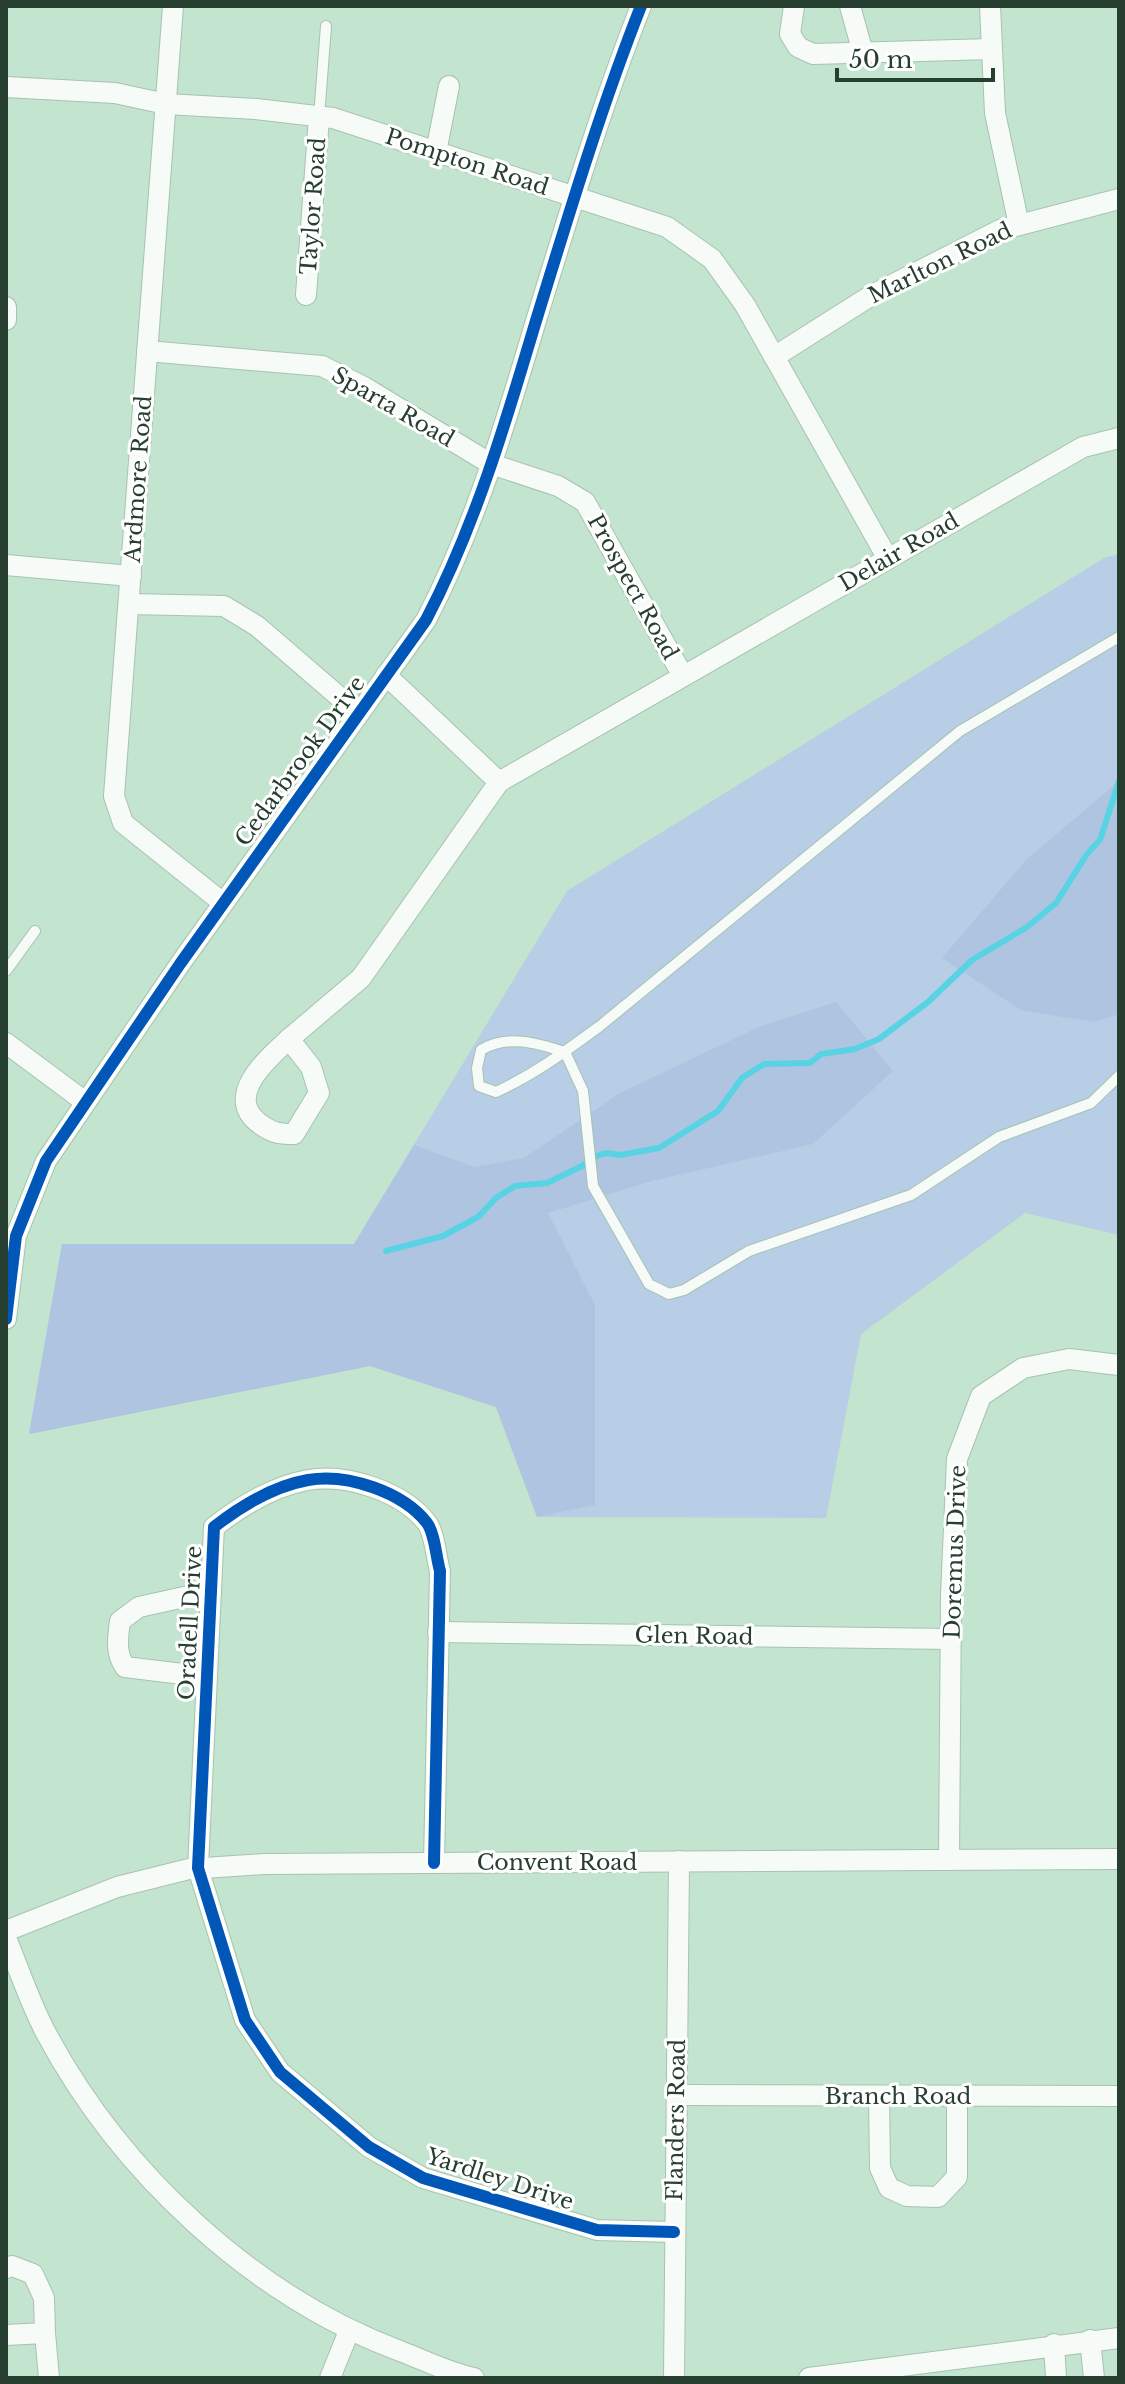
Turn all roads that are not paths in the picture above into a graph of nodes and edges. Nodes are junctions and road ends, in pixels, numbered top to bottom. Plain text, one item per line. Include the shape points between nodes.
1 (173, 6) edge
2 (641, 6) edge
3 (794, 6) edge
4 (850, 6) edge
5 (990, 6) edge
6 (326, 26) dead end
7 (992, 49) junction
8 (863, 53) junction
9 (449, 86) dead end
10 (6, 87) edge
11 (166, 104) junction
12 (319, 117) junction
13 (436, 152) junction
14 (574, 197) junction
15 (1119, 199) edge
16 (1019, 225) junction
17 (306, 295) dead end
18 (6, 307) edge
19 (6, 320) edge
20 (147, 351) junction
21 (774, 357) junction
22 (1119, 438) edge
23 (491, 464) junction
24 (888, 559) junction
25 (6, 565) edge
26 (131, 576) junction
27 (129, 604) junction
28 (1119, 637) edge
29 (386, 675) junction
30 (683, 676) junction
31 (358, 713) junction
32 (499, 782) junction
33 (223, 903) junction
34 (35, 931) dead end
35 (6, 971) edge
36 (289, 1039) junction
37 (6, 1043) edge
38 (565, 1052) junction
39 (1119, 1076) edge
40 (84, 1101) junction
41 (6, 1319) edge
42 (1119, 1365) edge
43 (211, 1591) junction
44 (438, 1632) junction
45 (951, 1639) junction
46 (207, 1677) junction
47 (1119, 1859) edge
48 (949, 1860) junction
49 (679, 1861) junction
50 (434, 1863) junction
51 (198, 1868) junction
52 (6, 1931) edge
53 (6, 1938) edge
54 (676, 2095) junction
55 (879, 2096) junction
56 (957, 2096) junction
57 (1119, 2096) edge
58 (674, 2232) junction
59 (6, 2268) edge
60 (349, 2331) junction
61 (45, 2333) junction
62 (6, 2335) edge
63 (1119, 2338) edge
64 (1090, 2340) junction
65 (1054, 2344) junction
66 (846, 2375) edge
67 (49, 2378) edge
68 (330, 2378) edge
69 (474, 2378) edge
70 (674, 2378) edge
71 (809, 2378) edge
72 (1056, 2378) edge
73 (1094, 2378) edge

1 - 11 street, Ardmore Road
2 - 14 street, Cedarbrook Drive
3 - 8 street via 789,25 798,47 813,54
4 - 8 street
5 - 7 street
6 - 12 lane
7 - 8 street
7 - 16 street via 995,113
9 - 13 street
10 - 11 street, Pompton Road via 115,93
11 - 12 street, Pompton Road
11 - 20 street, Ardmore Road
12 - 13 street, Pompton Road
12 - 17 street, Taylor Road
13 - 14 street, Pompton Road
14 - 21 street, Pompton Road via 667,227 712,259
14 - 23 street, Cedarbrook Drive
15 - 16 street, Marlton Road
16 - 21 street, Marlton Road via 872,295
18 - 19 street
20 - 23 street, Sparta Road via 322,366
20 - 26 street, Ardmore Road
21 - 24 street, Pompton Road
22 - 24 street, Delair Road via 1083,447
23 - 29 street, Cedarbrook Drive via 458,557 426,620
23 - 30 street, Prospect Road via 558,486 585,502
24 - 30 street, Delair Road
25 - 26 street
26 - 27 street, Ardmore Road
27 - 31 street via 224,606 257,626
27 - 33 street, Ardmore Road via 114,796 123,823
28 - 38 lane via 960,731
29 - 31 street, Cedarbrook Drive
29 - 32 street
30 - 32 street, Delair Road
31 - 33 street, Cedarbrook Drive
32 - 36 street via 361,978
33 - 40 street, Cedarbrook Drive
34 - 35 lane
36 - 36 street via 261,1063 247,1087 245,1103 252,1118 275,1134 294,1134 319,1093 311,1067
37 - 40 street
38 - 38 lane via 527,1041 496,1041 481,1050 479,1086 496,1092
38 - 39 lane via 583,1091 593,1186 649,1284 669,1294 749,1251 911,1195 999,1137 1091,1103
40 - 41 street, Cedarbrook Drive via 46,1161 16,1236
42 - 45 street, Doremus Drive via 1069,1359 1023,1368 981,1396 957,1459
43 - 44 street, Oradell Drive via 214,1527 242,1505 309,1480 348,1482 399,1497 428,1525 440,1571
43 - 46 street, Oradell Drive
43 - 46 street via 139,1607 120,1621 118,1642 125,1667
44 - 45 street, Glen Road
44 - 50 street, Oradell Drive
45 - 48 street, Doremus Drive
46 - 51 street, Oradell Drive
47 - 48 street, Convent Road
48 - 49 street, Convent Road
49 - 50 street, Convent Road
49 - 54 street, Flanders Road
50 - 51 street, Convent Road
51 - 52 street, Convent Road via 117,1887
51 - 58 street, Yardley Drive via 245,2020 280,2072 369,2147 423,2178 538,2215 597,2230
53 - 60 street via 46,2032 120,2143 215,2240
54 - 55 street, Branch Road
54 - 58 street, Flanders Road
55 - 56 street, Branch Road
55 - 56 street via 880,2168 889,2188 907,2196 938,2197 957,2177
56 - 57 street, Branch Road
58 - 70 street, Flanders Road
59 - 61 street via 33,2274 44,2298
60 - 68 street
60 - 69 street
61 - 62 street
61 - 67 street
63 - 64 street
64 - 65 street
64 - 73 street
65 - 66 street
65 - 72 street
66 - 71 street

